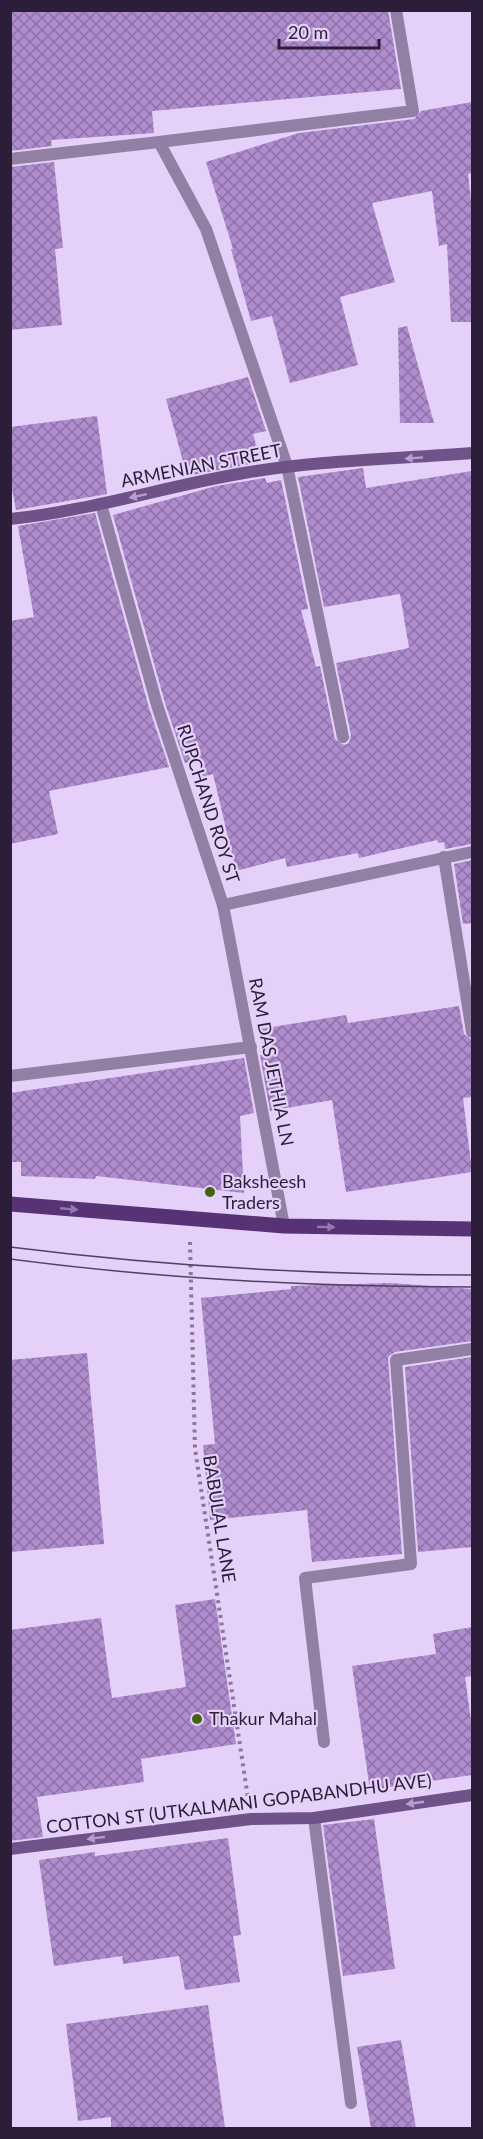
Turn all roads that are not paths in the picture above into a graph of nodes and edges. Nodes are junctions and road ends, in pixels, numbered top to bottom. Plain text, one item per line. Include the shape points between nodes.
1 (396, 10) edge
2 (159, 142) junction
3 (10, 159) edge
4 (472, 453) edge
5 (287, 466) junction
6 (101, 504) junction
7 (10, 519) edge
8 (342, 737) dead end
9 (472, 852) edge
10 (444, 857) junction
11 (223, 905) junction
12 (472, 1032) edge
13 (251, 1047) junction
14 (10, 1076) edge
15 (10, 1204) edge
16 (284, 1226) junction
17 (472, 1228) edge
18 (472, 1349) edge
19 (324, 1742) dead end
20 (472, 1795) edge
21 (314, 1818) junction
22 (10, 1849) edge
23 (351, 2103) dead end

1 - 2 street via 413,111
2 - 3 street
2 - 5 street via 206,229
4 -> 5 street, ARMENIAN STREET
5 -> 6 street, ARMENIAN STREET
5 - 8 street
6 - 7 street, ARMENIAN STREET
6 - 11 street, RUPCHAND ROY ST via 157,705
9 - 10 street, RUPCHAND ROY ST
10 - 11 street, RUPCHAND ROY ST
10 - 12 street
11 - 13 street, RAM DAS JETHIA LN
13 - 14 street
13 - 16 street, RAM DAS JETHIA LN
15 -> 16 main road
16 -> 17 main road
18 - 19 street via 396,1360 411,1564 305,1578
20 -> 21 street, COTTON ST (UTKALMANI GOPABANDHU AVE)
21 -> 22 street, COTTON ST (UTKALMANI GOPABANDHU AVE) via 251,1819
21 - 23 street

